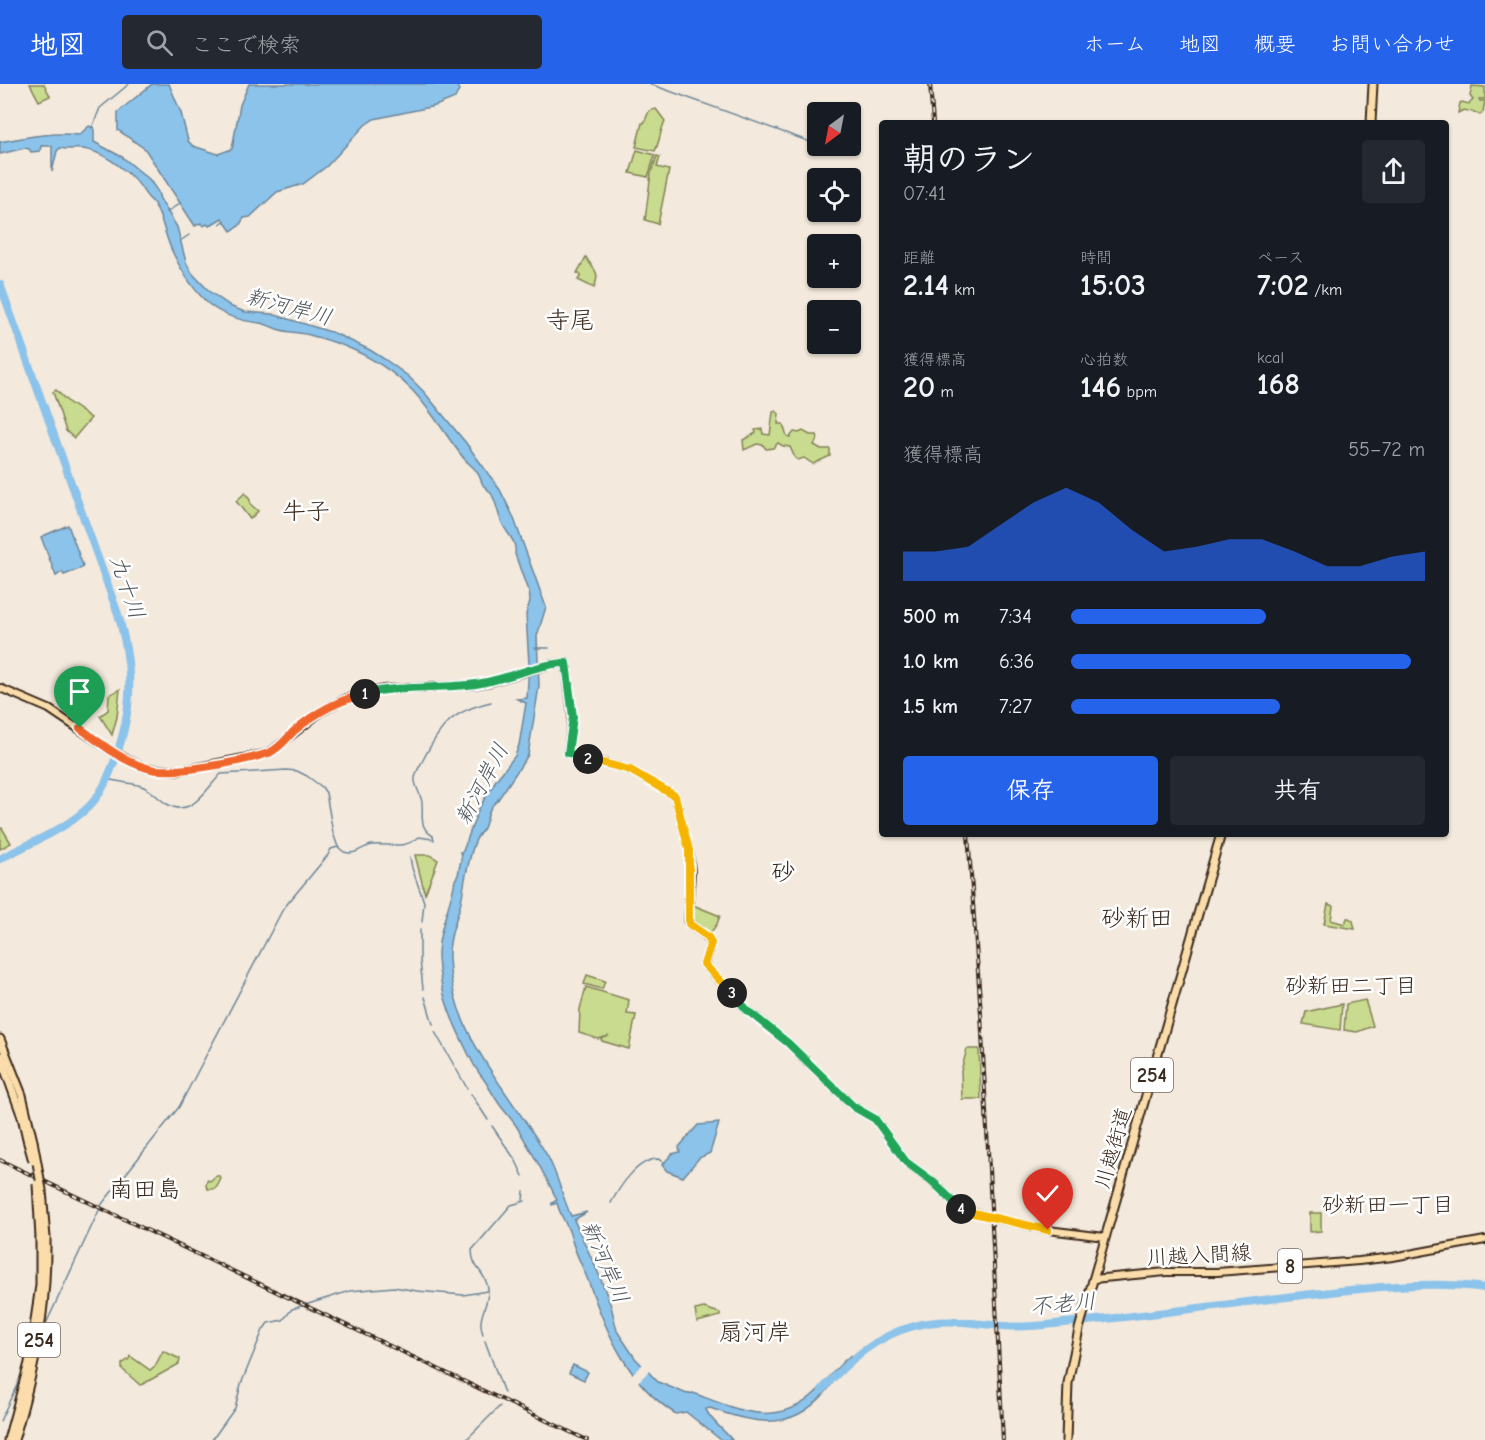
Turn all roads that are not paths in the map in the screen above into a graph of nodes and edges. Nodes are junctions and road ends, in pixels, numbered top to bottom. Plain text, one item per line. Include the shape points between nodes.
1 (1372, 84) edge
2 (1371, 120) edge
3 (0, 688) edge
4 (1220, 837) edge
5 (0, 1039) edge
6 (0, 1056) edge
7 (31, 1142) junction
8 (1105, 1237) junction
9 (43, 1238) junction
10 (1485, 1240) edge
11 (1093, 1279) junction
12 (8, 1440) edge
13 (14, 1440) edge
14 (1066, 1440) edge

1 - 2 highway
3 - 8 main road via 49,709 111,751 146,768 178,771 273,751 321,712 347,698 383,689 474,685 566,663 573,717 568,753 630,770 675,796 689,850 689,924 711,943 704,964 746,1009 788,1043 854,1107 875,1119 906,1162 961,1209 1048,1230
4 - 8 highway, 川越街道 / 254
5 - 7 highway, 254 via 22,1095
6 - 7 highway, 254
7 - 9 highway, 254, bridge
8 - 11 highway, 川越街道 / 254
9 - 12 highway, 254 via 29,1363
9 - 13 highway, 254 via 45,1292 40,1338
10 - 11 main road, 川越入間線 / 8 via 1359,1261
11 - 14 highway, 川越街道 / 254 via 1068,1383

